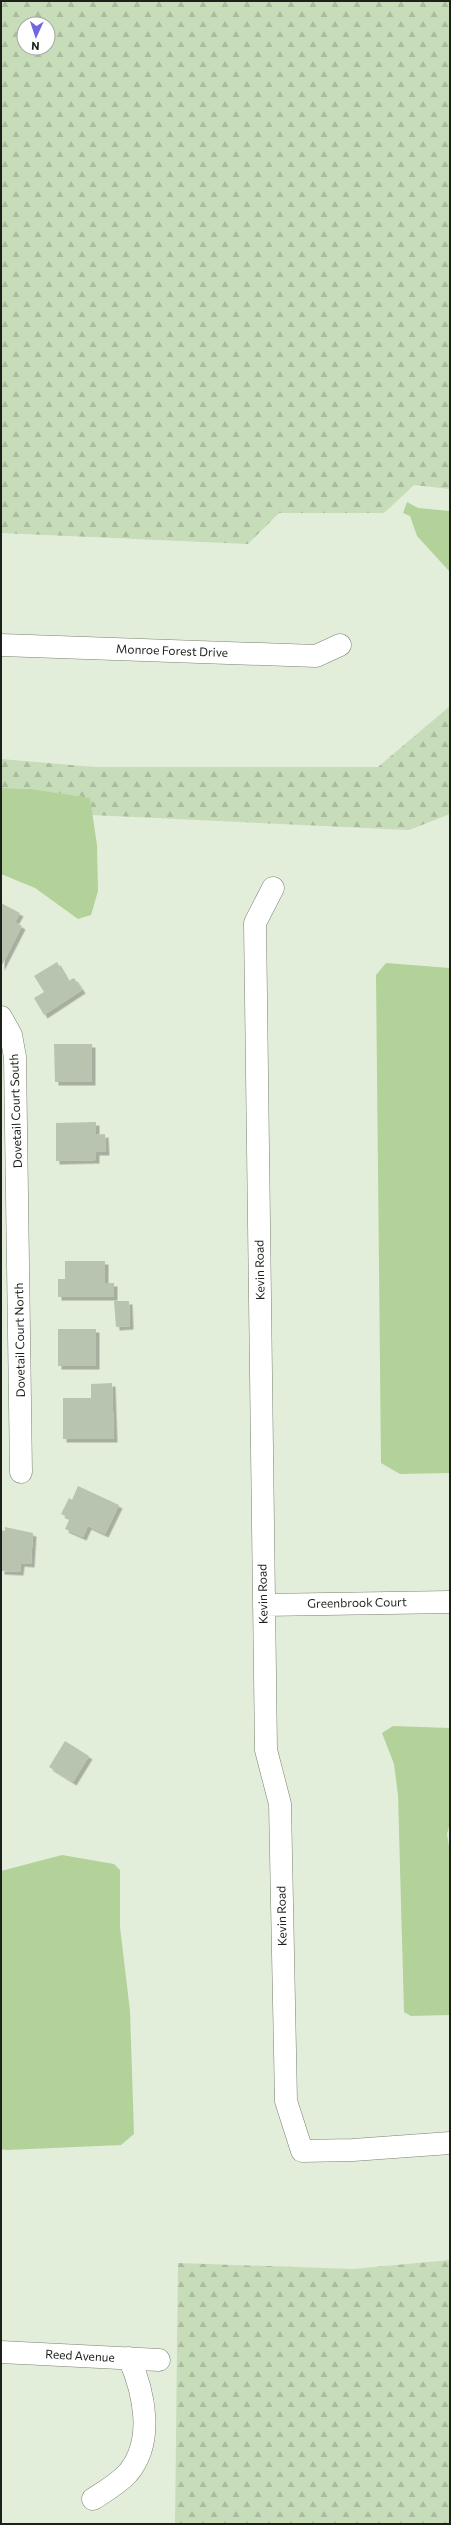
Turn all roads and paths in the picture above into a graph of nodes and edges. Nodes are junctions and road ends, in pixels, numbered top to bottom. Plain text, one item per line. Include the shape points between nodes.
1 (1, 645) edge
2 (340, 645) dead end
3 (273, 888) dead end
4 (1, 1017) edge
5 (10, 1208) edge
6 (21, 1472) dead end
7 (450, 1602) edge
8 (264, 1605) junction
9 (450, 2142) edge
10 (1, 2352) edge
11 (129, 2358) junction
12 (159, 2360) dead end
13 (93, 2499) dead end

1 - 2 street, Monroe Forest Drive via 316,656
3 - 8 street, Kevin Road via 255,923
4 - 5 street, Dovetail Court South via 10,1035 16,1057
5 - 6 street, Dovetail Court North
7 - 8 street, Greenbrook Court
8 - 9 street, Kevin Road via 266,1750 280,1804 286,2101 302,2151 353,2150
10 - 11 street, Reed Avenue
11 - 12 street, Reed Avenue
11 - 13 street via 140,2385 145,2416 140,2450 128,2473

